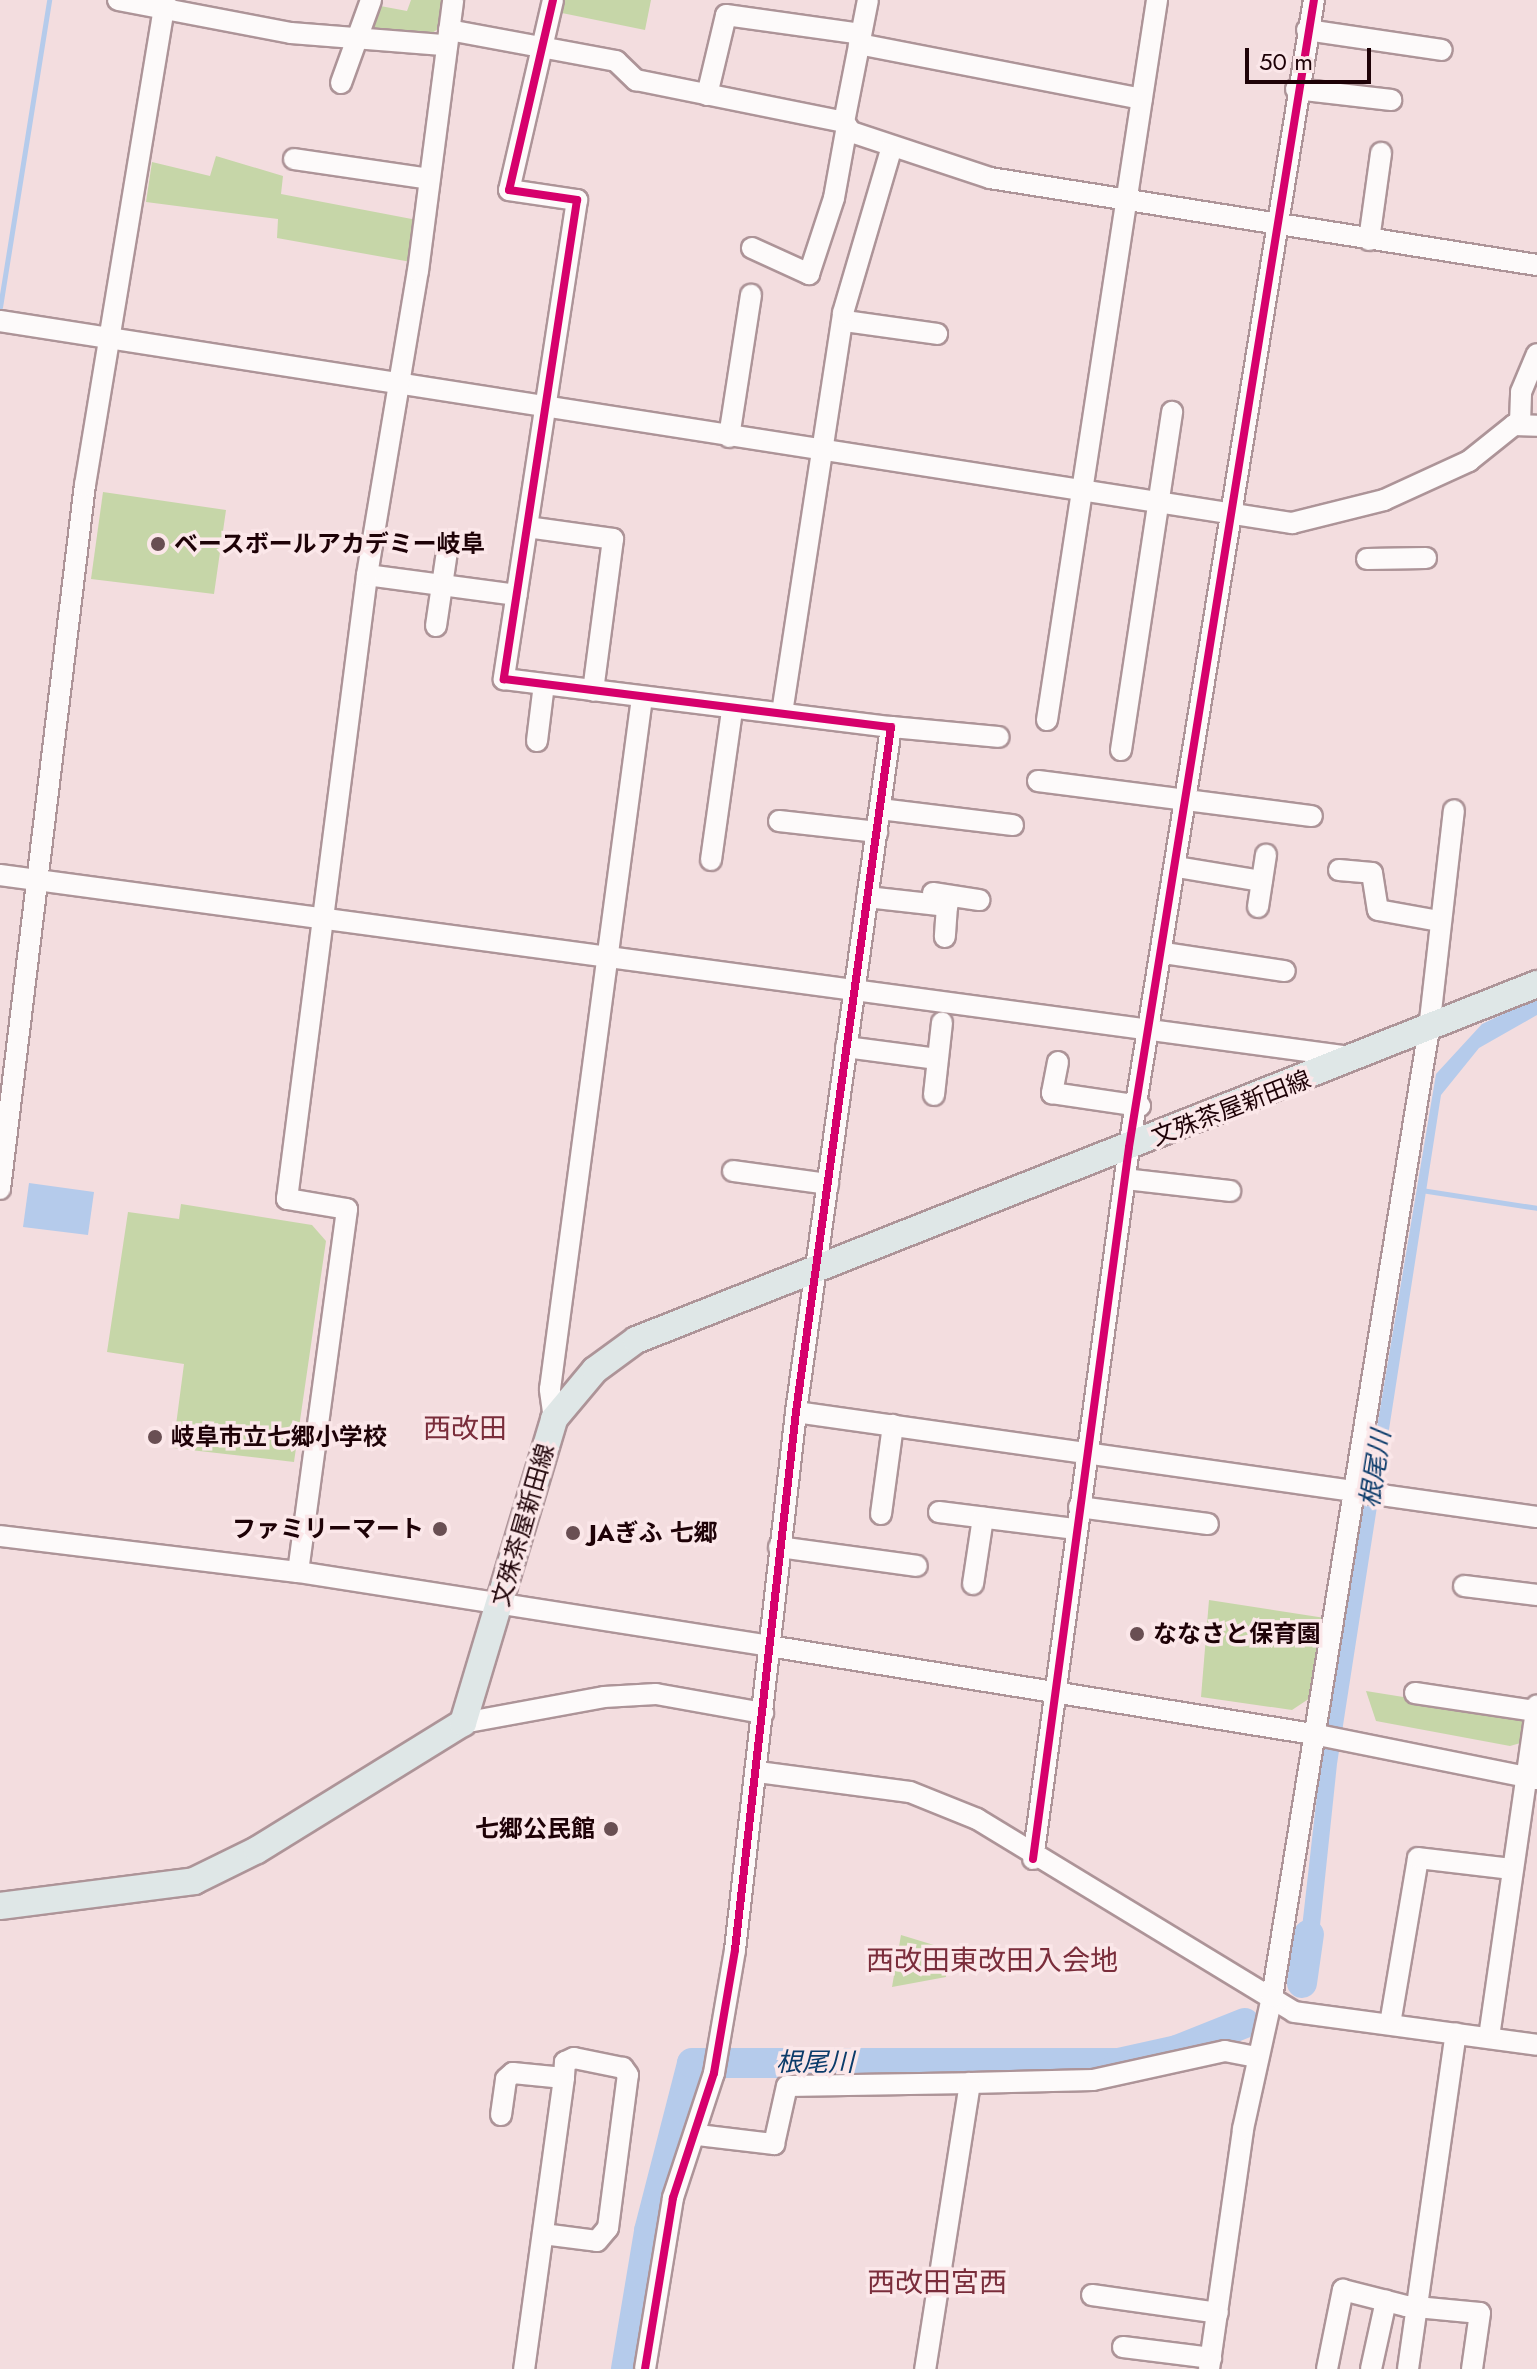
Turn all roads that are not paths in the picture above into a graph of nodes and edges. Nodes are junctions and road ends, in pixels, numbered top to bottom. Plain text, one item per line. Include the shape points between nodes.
1 (118, 0) edge
2 (371, 0) edge
3 (453, 0) edge
4 (553, 0) edge
5 (868, 0) edge
6 (1157, 0) edge
7 (1314, 0) edge
8 (164, 3) edge
9 (1307, 30) junction
10 (363, 35) junction
11 (446, 38) junction
12 (860, 39) junction
13 (543, 47) junction
14 (1442, 50) dead end
15 (341, 83) dead end
16 (1296, 89) junction
17 (707, 95) junction
18 (1142, 99) junction
19 (1391, 100) dead end
20 (846, 124) junction
21 (892, 147) junction
22 (1381, 153) dead end
23 (294, 159) dead end
24 (430, 179) junction
25 (1127, 200) junction
26 (1278, 226) junction
27 (1369, 240) junction
28 (752, 248) dead end
29 (1537, 265) edge
30 (751, 295) dead end
31 (0, 321) edge
32 (845, 321) junction
33 (937, 334) dead end
34 (109, 339) junction
35 (1537, 354) edge
36 (397, 384) junction
37 (545, 409) junction
38 (1172, 412) dead end
39 (1529, 425) edge
40 (729, 437) junction
41 (824, 452) junction
42 (1081, 490) junction
43 (1159, 503) junction
44 (1232, 515) junction
45 (527, 527) junction
46 (448, 545) dead end
47 (1426, 558) dead end
48 (1367, 559) dead end
49 (367, 575) junction
50 (443, 585) junction
51 (517, 595) junction
52 (436, 626) dead end
53 (544, 684) junction
54 (593, 691) junction
55 (642, 698) junction
56 (732, 710) junction
57 (782, 713) junction
58 (1047, 720) dead end
59 (891, 727) junction
60 (999, 737) dead end
61 (537, 741) dead end
62 (1121, 750) dead end
63 (1038, 781) dead end
64 (1188, 798) junction
65 (880, 809) junction
66 (1454, 810) dead end
67 (1312, 816) dead end
68 (779, 821) dead end
69 (1013, 825) dead end
70 (877, 832) junction
71 (1266, 855) dead end
72 (711, 860) dead end
73 (1177, 867) junction
74 (1339, 870) dead end
75 (0, 875) edge
76 (40, 881) junction
77 (1262, 881) junction
78 (868, 891) junction
79 (979, 900) dead end
80 (1258, 907) dead end
81 (324, 917) junction
82 (1439, 921) junction
83 (945, 937) dead end
84 (1164, 953) junction
85 (609, 957) junction
86 (1285, 971) dead end
87 (1537, 984) edge
88 (855, 991) junction
89 (942, 1022) dead end
90 (1429, 1029) junction
91 (1153, 1030) junction
92 (846, 1047) junction
93 (1360, 1058) junction
94 (937, 1059) junction
95 (1058, 1062) dead end
96 (934, 1095) dead end
97 (1140, 1106) junction
98 (4, 1130) edge
99 (1129, 1147) junction
100 (733, 1171) dead end
101 (1125, 1179) junction
102 (828, 1184) junction
103 (0, 1189) edge
104 (1230, 1191) dead end
105 (819, 1271) junction
106 (796, 1412) junction
107 (554, 1419) junction
108 (893, 1425) junction
109 (1087, 1450) junction
110 (1367, 1490) junction
111 (1079, 1507) junction
112 (939, 1512) dead end
113 (881, 1514) dead end
114 (1537, 1517) edge
115 (983, 1518) junction
116 (1208, 1524) dead end
117 (1076, 1529) junction
118 (0, 1536) edge
119 (779, 1547) junction
120 (917, 1566) dead end
121 (298, 1572) junction
122 (973, 1584) dead end
123 (1464, 1586) dead end
124 (1537, 1595) edge
125 (502, 1604) junction
126 (769, 1646) junction
127 (1415, 1693) dead end
128 (1055, 1697) junction
129 (1537, 1705) edge
130 (1536, 1711) edge
131 (763, 1713) junction
132 (463, 1723) junction
133 (1318, 1735) junction
134 (758, 1772) junction
135 (1532, 1777) edge
136 (1033, 1859) junction
137 (1512, 1869) junction
138 (0, 1906) edge
139 (1272, 1997) junction
140 (1390, 2024) junction
141 (1456, 2033) junction
142 (1489, 2037) junction
143 (1537, 2045) edge
144 (1257, 2057) junction
145 (564, 2078) junction
146 (970, 2083) junction
147 (501, 2115) dead end
148 (698, 2135) junction
149 (543, 2234) junction
150 (1092, 2295) dead end
151 (1386, 2301) junction
152 (1420, 2305) junction
153 (1218, 2313) junction
154 (1123, 2347) dead end
155 (1210, 2364) edge
156 (524, 2369) edge
157 (645, 2369) edge
158 (925, 2369) edge
159 (1327, 2369) edge
160 (1371, 2369) edge
161 (1408, 2369) edge
162 (1472, 2369) edge

1 - 8 street
2 - 10 street
3 - 11 street
4 - 13 street
5 - 12 street
6 - 18 street
7 - 9 street
8 - 10 street via 291,33
8 - 34 street
9 - 14 street
9 - 16 street
10 - 11 street
10 - 15 street
11 - 13 street
11 - 24 street
12 - 17 street via 726,15
12 - 18 street
12 - 20 street
13 - 17 street via 616,61 636,80
13 - 37 street via 509,190 577,200
16 - 19 street
16 - 26 street
17 - 20 street
18 - 25 street
20 - 21 street
20 - 28 street via 834,198 809,274
21 - 25 street via 990,178
21 - 32 street
22 - 27 street
23 - 24 street
24 - 36 street
25 - 26 street
25 - 42 street
26 - 27 street
26 - 44 street
27 - 29 street
30 - 40 street
31 - 34 street
32 - 33 street
32 - 41 street
34 - 36 street
34 - 76 street via 85,485
35 - 39 street via 1521,392
36 - 37 street
36 - 49 street
37 - 40 street
37 - 45 street
38 - 43 street
39 - 44 street via 1469,461 1384,500 1302,523
40 - 41 street
41 - 42 street
41 - 57 street
42 - 43 street
42 - 58 street
43 - 44 street
43 - 62 street
44 - 64 street
45 - 51 street
45 - 54 street via 613,539
46 - 50 street
47 - 48 street
49 - 50 street
49 - 81 street
50 - 51 street
50 - 52 street
51 - 53 street via 504,679
53 - 54 street
53 - 61 street
54 - 55 street
55 - 56 street
55 - 85 street
56 - 57 street
56 - 72 street
57 - 59 street
59 - 60 street
59 - 65 street
63 - 64 street
64 - 67 street
64 - 73 street
65 - 69 street
65 - 70 street
66 - 82 street
68 - 70 street
70 - 78 street
71 - 77 street
73 - 77 street
73 - 84 street
74 - 82 street via 1372,873 1378,910
75 - 76 street
76 - 81 street
76 - 98 street
77 - 80 street
78 - 79 street
78 - 83 street via 947,906
78 - 88 street
81 - 85 street
81 - 121 street via 287,1199 347,1209
82 - 90 street
84 - 86 street
84 - 91 street
85 - 88 street
85 - 107 street via 550,1389
87 - 90 main road, 文殊茶屋新田線
88 - 91 street
88 - 92 street
89 - 94 street
90 - 93 main road, 文殊茶屋新田線
90 - 110 street
91 - 93 street
91 - 97 street
92 - 94 street
92 - 102 street
93 - 99 main road, 文殊茶屋新田線
94 - 96 street
95 - 97 street via 1052,1093
97 - 99 street
98 - 103 street
99 - 101 street
99 - 105 main road, 文殊茶屋新田線
100 - 102 street
101 - 104 street
101 - 109 street
102 - 105 street
105 - 106 street
105 - 107 main road, 文殊茶屋新田線 via 636,1340 595,1370
106 - 108 street
106 - 119 street
107 - 125 main road, 文殊茶屋新田線
108 - 109 street
108 - 113 street
109 - 110 street
109 - 111 street
110 - 114 street
110 - 133 street
111 - 116 street
111 - 117 street
112 - 115 street
115 - 117 street
115 - 122 street
117 - 128 street
118 - 121 street
119 - 120 street
119 - 126 street
121 - 125 street
123 - 124 street
125 - 126 street
125 - 132 main road, 文殊茶屋新田線
126 - 128 street
126 - 131 street
127 - 130 street
128 - 133 street
128 - 136 street
129 - 130 street
130 - 135 street
131 - 132 street via 656,1694 604,1697
131 - 134 street
132 - 138 main road via 257,1850 194,1881
133 - 135 street
133 - 139 street
134 - 136 street via 910,1792 977,1819
134 - 148 street via 718,2048
135 - 137 street
136 - 139 street
137 - 140 street via 1418,1858
137 - 142 street
139 - 140 street via 1294,2012
139 - 144 street
140 - 141 street
141 - 142 street
141 - 152 street
142 - 143 street
144 - 146 street via 1225,2051 1093,2080
144 - 153 street
145 - 147 street via 513,2073 506,2079
145 - 149 street
145 - 149 street via 565,2062 574,2058 623,2068 628,2075 608,2228 597,2241
146 - 148 street via 787,2086 774,2144
146 - 158 street
148 - 157 street via 673,2198
149 - 156 street
150 - 153 street
151 - 152 street
151 - 159 street via 1343,2290
151 - 160 street
152 - 161 street
152 - 162 street via 1480,2313
153 - 155 street
154 - 155 street

